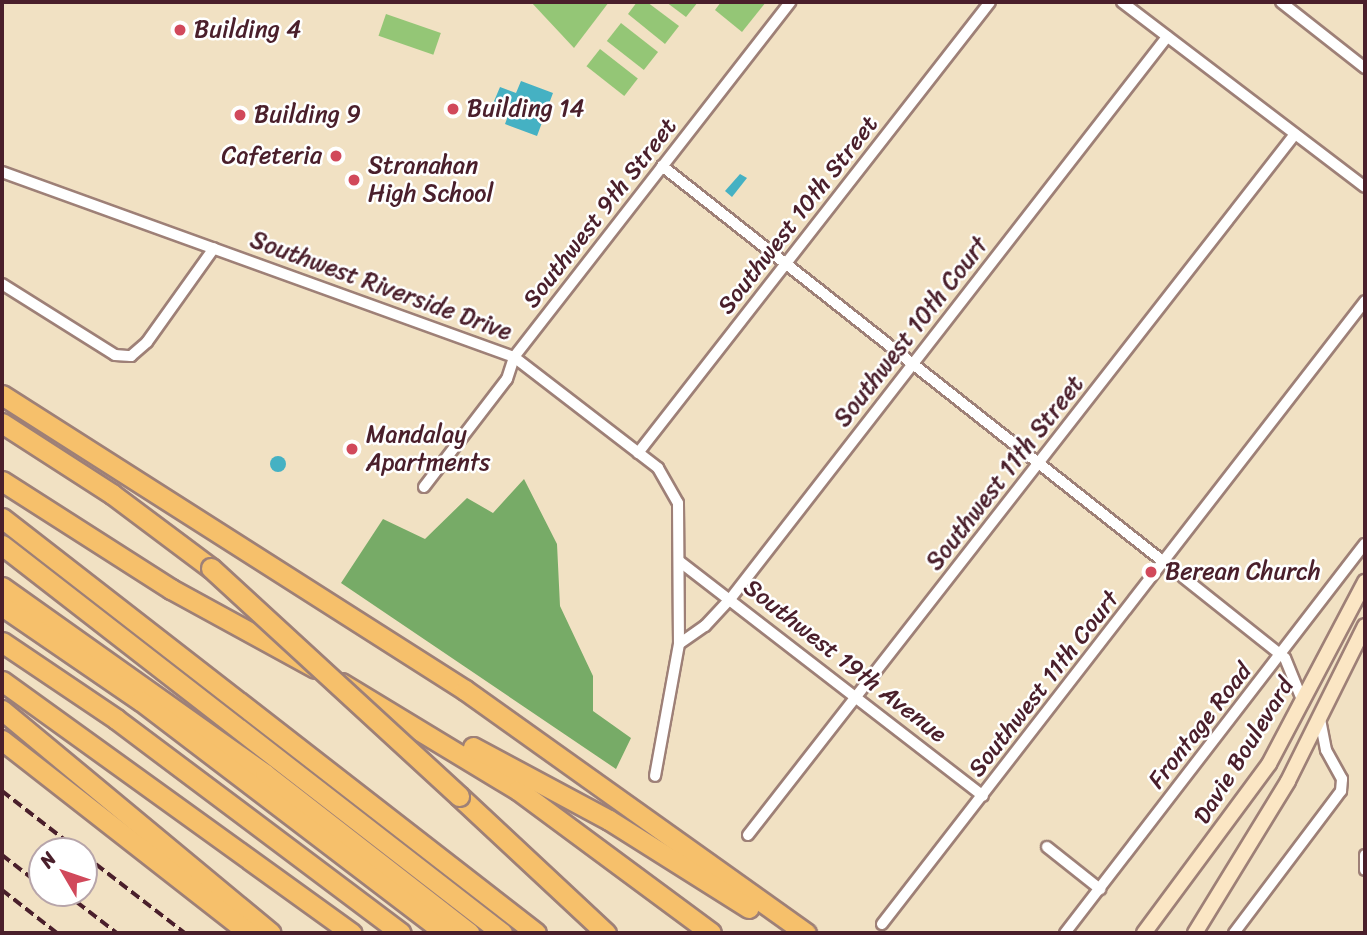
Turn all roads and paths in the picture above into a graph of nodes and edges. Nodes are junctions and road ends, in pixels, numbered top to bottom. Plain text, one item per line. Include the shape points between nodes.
1 (790, 2) edge
2 (990, 2) edge
3 (1122, 2) edge
4 (1281, 2) edge
5 (1167, 37) junction
6 (1365, 68) edge
7 (1295, 134) junction
8 (662, 166) junction
9 (2, 172) edge
10 (1365, 187) edge
11 (214, 248) junction
12 (787, 264) junction
13 (2, 284) edge
14 (1365, 301) edge
15 (514, 357) junction
16 (912, 364) junction
17 (2, 395) edge
18 (2, 423) edge
19 (638, 453) junction
20 (1040, 463) junction
21 (2, 481) edge
22 (424, 487) dead end
23 (2, 518) edge
24 (1365, 544) edge
25 (2, 545) edge
26 (679, 561) junction
27 (1165, 563) junction
28 (1183, 577) dead end
29 (2, 579) edge
30 (1365, 582) edge
31 (2, 587) edge
32 (731, 598) junction
33 (2, 606) edge
34 (1365, 626) edge
35 (72, 635) junction
36 (2, 642) edge
37 (679, 644) junction
38 (1282, 654) junction
39 (2, 681) edge
40 (857, 697) junction
41 (373, 700) junction
42 (1304, 705) junction
43 (2, 710) edge
44 (1320, 719) junction
45 (2, 740) edge
46 (655, 776) dead end
47 (983, 796) junction
48 (748, 835) dead end
49 (1047, 847) dead end
50 (1365, 855) edge
51 (1365, 870) edge
52 (1100, 889) junction
53 (882, 925) dead end
54 (249, 933) edge
55 (271, 933) edge
56 (352, 933) edge
57 (401, 933) edge
58 (446, 933) edge
59 (469, 933) edge
60 (502, 933) edge
61 (536, 933) edge
62 (606, 933) edge
63 (711, 933) edge
64 (786, 933) edge
65 (806, 933) edge
66 (1065, 933) edge
67 (1144, 933) edge
68 (1195, 933) edge
69 (1234, 933) edge

1 - 8 street, Southwest 9th Street
2 - 12 street, Southwest 10th Street
3 - 5 street
4 - 6 street
5 - 7 street
5 - 16 street, Southwest 10th Court
7 - 10 street
7 - 20 street, Southwest 11th Street
8 - 12 street
8 - 15 street, Southwest 9th Street
9 - 11 street, Southwest Riverside Drive
11 - 13 street via 147,342 131,356 115,355
11 - 15 street, Southwest Riverside Drive
12 - 16 street
12 - 19 street, Southwest 10th Street
14 - 27 street, Southwest 11th Court
15 - 19 street, Southwest Riverside Drive
15 - 22 street, Southwest 9th Street via 507,379
16 - 20 street
16 - 32 street, Southwest 10th Court
17 - 65 highway via 465,690
18 - 62 highway, bridge via 113,494 211,568
19 - 26 street, Southwest Riverside Drive via 667,478 678,503
20 - 27 street
20 - 40 street, Southwest 11th Street
21 - 41 highway via 171,589
23 - 61 highway
24 - 38 street, Frontage Road
25 - 60 highway
26 - 32 street, Southwest 19th Avenue
26 - 37 street, Southwest Riverside Drive
27 - 47 street, Southwest 11th Court
28 - 38 street
29 - 35 highway
30 - 42 main road, Davie Boulevard
31 - 35 highway
32 - 37 street, Southwest 10th Court via 705,626
32 - 40 street, Southwest 19th Avenue
33 - 58 highway via 141,701
34 - 44 main road, Davie Boulevard
35 - 59 highway via 265,774
36 - 57 highway via 116,719
37 - 46 street, Southwest Riverside Drive
38 - 42 street
38 - 52 street, Frontage Road
39 - 56 highway
40 - 47 street, Southwest 19th Avenue
40 - 48 street, Southwest 11th Street
41 - 63 highway via 518,790
41 - 64 highway via 598,814
42 - 67 main road, Davie Boulevard via 1242,805
43 - 55 highway
44 - 68 main road, Davie Boulevard via 1262,828
44 - 69 street via 1325,750 1342,779 1341,790
45 - 54 highway
47 - 53 street, Southwest 11th Court
49 - 52 street
50 - 51 street
52 - 66 street, Frontage Road

